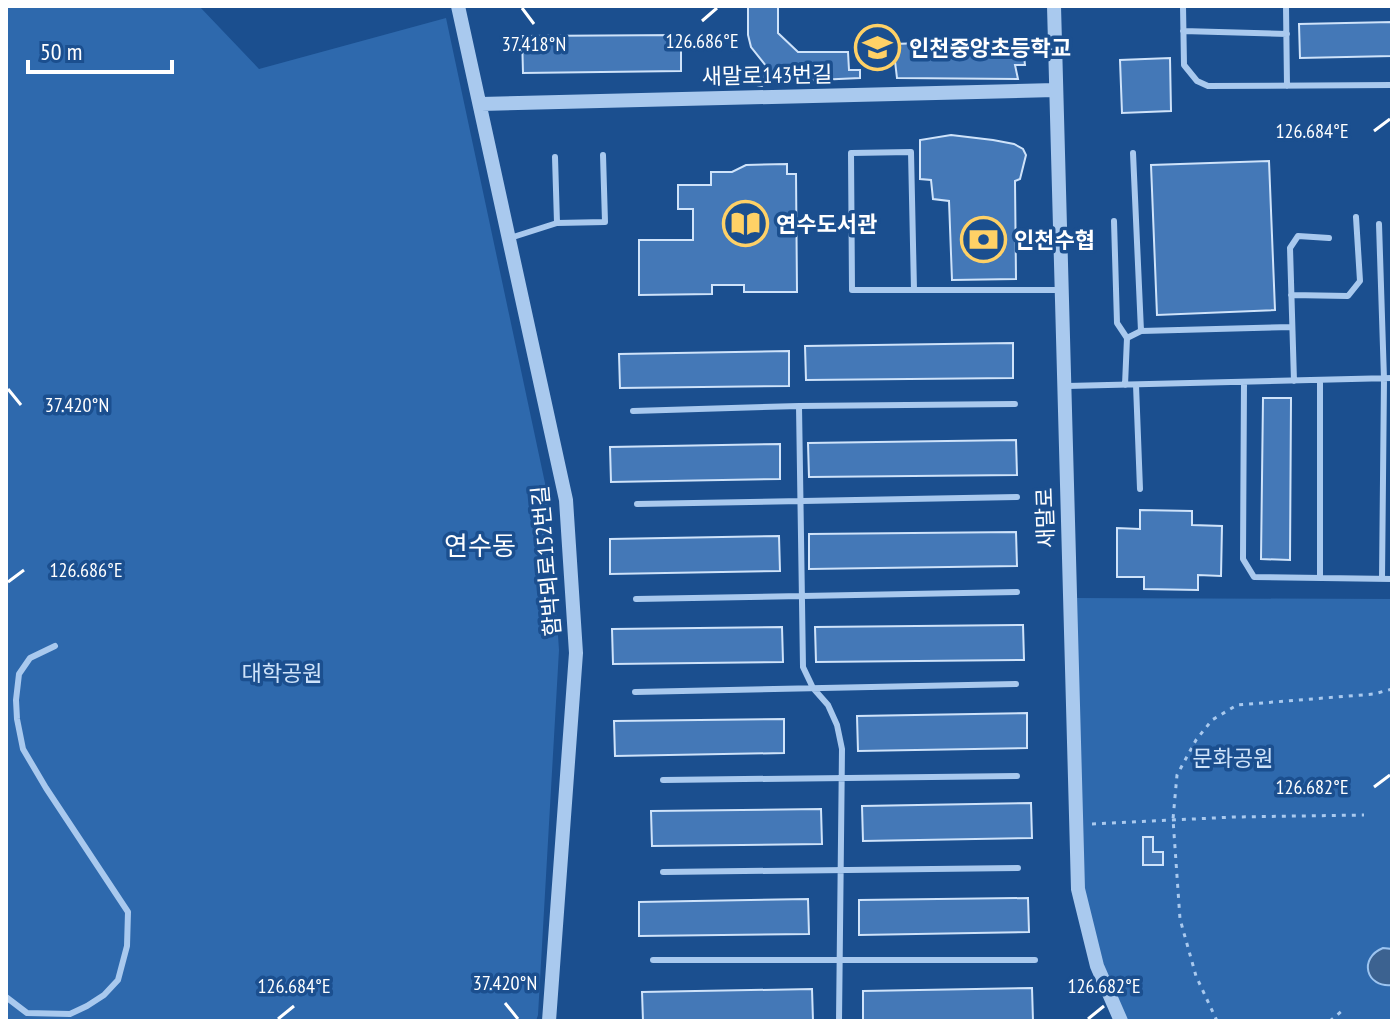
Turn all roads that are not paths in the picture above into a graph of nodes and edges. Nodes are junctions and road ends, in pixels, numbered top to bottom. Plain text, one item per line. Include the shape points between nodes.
1 (458, 6) edge
2 (1054, 6) edge
3 (1183, 6) edge
4 (1286, 6) edge
5 (1183, 31) junction
6 (1287, 34) junction
7 (1392, 85) edge
8 (1287, 86) junction
9 (1055, 90) junction
10 (481, 104) junction
11 (1133, 153) dead end
12 (603, 155) dead end
13 (555, 157) dead end
14 (1356, 217) dead end
15 (1114, 221) dead end
16 (557, 223) junction
17 (1379, 224) dead end
18 (510, 238) junction
19 (1329, 238) dead end
20 (914, 290) junction
21 (1061, 290) junction
22 (1291, 295) junction
23 (1292, 327) junction
24 (1141, 331) junction
25 (1127, 338) junction
26 (1392, 378) edge
27 (1384, 379) junction
28 (1320, 380) junction
29 (1294, 381) junction
30 (1244, 382) junction
31 (1125, 385) junction
32 (1136, 385) junction
33 (1063, 386) junction
34 (1015, 404) dead end
35 (799, 406) junction
36 (633, 411) dead end
37 (1140, 489) dead end
38 (1017, 497) dead end
39 (800, 502) junction
40 (637, 504) dead end
41 (1320, 578) junction
42 (1382, 579) junction
43 (1392, 579) edge
44 (1017, 592) dead end
45 (802, 596) junction
46 (636, 599) dead end
47 (55, 646) dead end
48 (1016, 684) dead end
49 (813, 688) junction
50 (635, 692) dead end
51 (1017, 776) dead end
52 (842, 777) junction
53 (663, 780) dead end
54 (1018, 868) dead end
55 (840, 869) junction
56 (663, 872) dead end
57 (840, 959) junction
58 (653, 960) dead end
59 (1035, 960) dead end
60 (6, 997) edge
61 (549, 1021) edge
62 (839, 1021) edge
63 (1121, 1021) edge

1 - 10 street, 함박뫼로152번길
2 - 9 street, 새말로
3 - 5 lane
4 - 6 lane
5 - 6 lane
5 - 8 lane via 1184,65 1197,81 1208,86
6 - 8 lane
7 - 8 lane
9 - 10 street, 새말로143번길
9 - 21 street, 새말로
10 - 18 street, 함박뫼로152번길
11 - 24 lane
12 - 16 lane via 605,222
13 - 16 lane
14 - 22 lane via 1360,281 1348,296
15 - 25 lane via 1117,323
16 - 18 lane
17 - 27 lane
18 - 61 street, 함박뫼로152번길 via 566,500 576,653
19 - 22 lane via 1298,236 1290,248
20 - 20 lane via 852,290 851,153 911,152
20 - 21 lane
21 - 33 street, 새말로
22 - 23 lane
23 - 24 lane
23 - 29 lane
24 - 25 lane
25 - 31 lane
26 - 27 lane
27 - 28 lane
27 - 42 lane
28 - 29 lane
28 - 41 lane
29 - 30 lane
30 - 32 lane
30 - 41 lane via 1243,559 1254,577
31 - 32 lane
31 - 33 lane
32 - 37 lane
33 - 63 street, 새말로 via 1078,889 1097,966
34 - 35 lane
35 - 36 lane
35 - 39 lane
38 - 39 lane
39 - 40 lane
39 - 45 lane
41 - 42 lane
42 - 43 lane
44 - 45 lane
45 - 46 lane
45 - 49 lane via 803,667
47 - 60 lane via 30,658 19,674 17,719 23,749 128,912 127,946 118,980 104,995 70,1014 27,1013
48 - 49 lane
49 - 50 lane
49 - 52 lane via 837,725
51 - 52 lane
52 - 53 lane
52 - 55 lane
54 - 55 lane
55 - 56 lane
55 - 57 lane
57 - 58 lane
57 - 59 lane
57 - 62 lane

